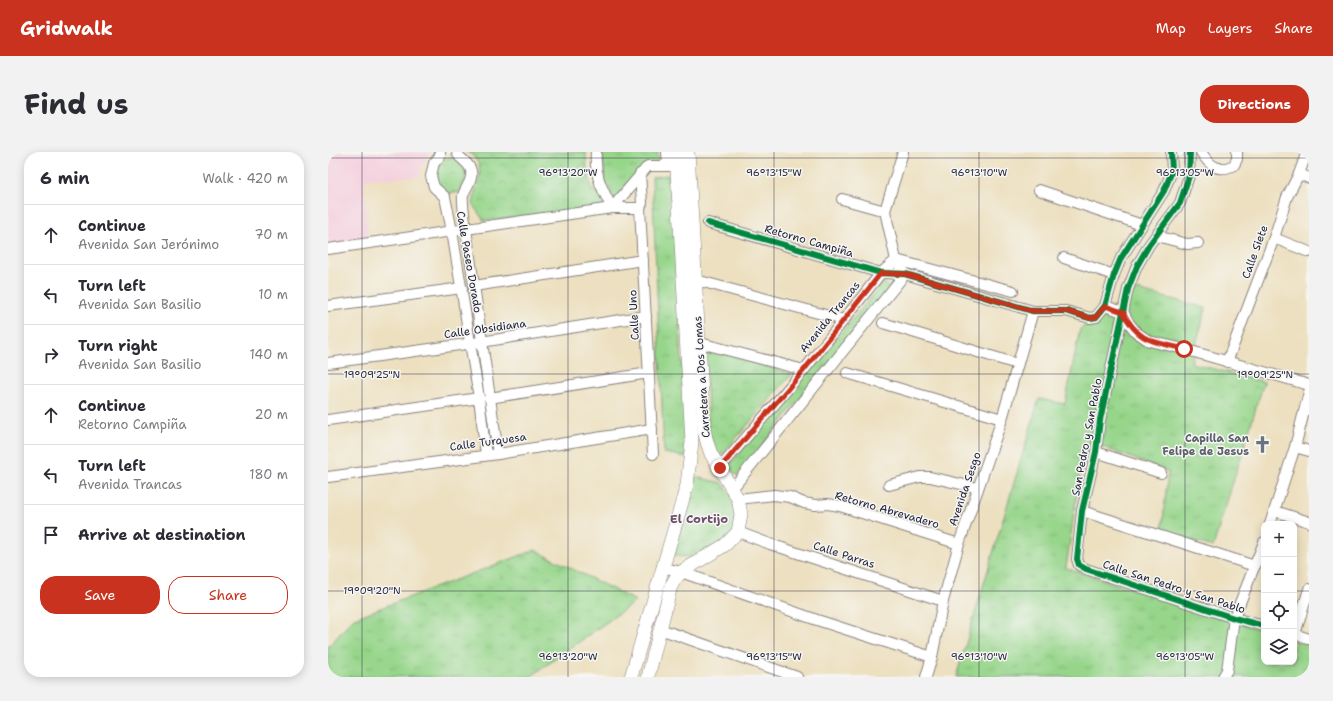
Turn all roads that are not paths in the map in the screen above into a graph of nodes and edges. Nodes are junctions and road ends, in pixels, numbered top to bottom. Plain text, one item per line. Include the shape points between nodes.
1 (596, 152) edge
2 (667, 152) edge
3 (676, 152) edge
4 (688, 152) edge
5 (903, 152) edge
6 (1171, 152) edge
7 (1190, 152) edge
8 (1201, 152) edge
9 (1237, 152) edge
10 (1307, 152) edge
11 (440, 154) edge
12 (457, 154) edge
13 (673, 165) junction
14 (640, 174) junction
15 (1299, 174) junction
16 (1309, 178) edge
17 (1039, 190) dead end
18 (463, 195) junction
19 (445, 197) junction
20 (842, 199) dead end
21 (612, 208) junction
22 (640, 208) junction
23 (885, 211) junction
24 (686, 212) junction
25 (708, 222) dead end
26 (1142, 225) junction
27 (466, 229) junction
28 (452, 231) junction
29 (1156, 236) junction
30 (1274, 238) junction
31 (1198, 243) dead end
32 (328, 249) edge
33 (1309, 252) edge
34 (1064, 258) dead end
35 (643, 260) junction
36 (896, 260) junction
37 (881, 273) junction
38 (905, 274) junction
39 (1114, 275) junction
40 (696, 280) junction
41 (474, 286) junction
42 (462, 288) junction
43 (1013, 291) dead end
44 (328, 306) edge
45 (1105, 306) junction
46 (1033, 311) junction
47 (1123, 312) junction
48 (646, 316) junction
49 (844, 320) junction
50 (883, 323) dead end
51 (476, 342) junction
52 (700, 343) junction
53 (1227, 362) junction
54 (328, 363) edge
55 (1017, 364) junction
56 (804, 370) junction
57 (649, 373) junction
58 (847, 373) dead end
59 (1309, 385) edge
60 (1309, 392) edge
61 (484, 398) junction
62 (1002, 419) junction
63 (328, 420) edge
64 (652, 429) junction
65 (1295, 446) junction
66 (1309, 451) edge
67 (1096, 452) junction
68 (498, 454) junction
69 (653, 454) dead end
70 (486, 455) junction
71 (720, 468) junction
72 (1161, 474) dead end
73 (328, 477) edge
74 (889, 484) dead end
75 (978, 488) junction
76 (735, 494) junction
77 (1082, 511) junction
78 (1275, 511) junction
79 (1271, 521) edge
80 (1309, 522) edge
81 (738, 532) junction
82 (959, 544) junction
83 (1261, 550) edge
84 (1079, 565) joint
85 (1255, 566) junction
86 (662, 567) junction
87 (681, 572) junction
88 (1309, 589) edge
89 (943, 600) junction
90 (1234, 618) junction
91 (1261, 625) edge
92 (660, 629) junction
93 (1296, 629) edge
94 (1297, 635) edge
95 (1309, 638) edge
96 (932, 657) junction
97 (631, 677) edge
98 (648, 677) edge
99 (796, 677) edge
100 (926, 677) edge
101 (1223, 677) edge

1 - 21 street via 598,181
2 - 13 street
3 - 13 main road, Carretera a Dos Lomas
4 - 24 main road, Carretera a Dos Lomas
5 - 23 street
6 - 26 street via 1172,171 1164,191
7 - 29 street, San Pedro y San Pablo via 1188,176 1180,203
8 - 9 street via 1213,166 1220,168 1234,165
10 - 15 street, Calle Siete
11 - 12 street
11 - 19 street, Calle Paseo Dorado via 434,163 431,176 434,188
12 - 18 street, Calle Paseo Dorado via 468,163 471,172 470,182
13 - 14 street via 648,166
13 - 24 main road, Carretera a Dos Lomas
14 - 21 street
14 - 22 street, Calle Uno
15 - 16 street
15 - 30 street, Calle Siete via 1287,197
17 - 26 street
18 - 19 street
18 - 27 street, Calle Paseo Dorado
19 - 28 street, Calle Paseo Dorado
20 - 23 street
21 - 22 street
21 - 27 street
22 - 35 street, Calle Uno
23 - 36 street
24 - 40 main road, Carretera a Dos Lomas
24 - 86 main road, Carretera a Dos Lomas via 692,442 687,485
25 - 37 street, Retorno Campiña
26 - 39 street via 1121,258
27 - 28 street
27 - 41 street, Calle Paseo Dorado
28 - 32 street
28 - 42 street, Calle Paseo Dorado
29 - 31 street via 1187,244
29 - 47 street, San Pedro y San Pablo via 1137,266
30 - 33 street
30 - 53 street, Calle Siete
34 - 39 street
35 - 41 street
35 - 48 street, Calle Uno
36 - 37 street, Avenida Trancas
36 - 38 street
36 - 43 street
37 - 38 street, Retorno Campiña
37 - 49 street, Avenida Trancas
38 - 46 street, Retorno Campiña
38 - 76 street
39 - 45 street
40 - 49 street
40 - 52 main road, Carretera a Dos Lomas
41 - 51 street, Calle Paseo Dorado
42 - 44 street
42 - 51 street, Calle Paseo Dorado
45 - 46 street, Retorno Campiña via 1096,317 1090,318 1066,311
45 - 47 street
46 - 55 street, Avenida Sesgo
47 - 53 street via 1136,332 1149,340
47 - 67 street, San Pedro y San Pablo via 1100,420
48 - 51 street, Calle Obsidiana
48 - 57 street, Calle Uno
49 - 56 street, Avenida Trancas
50 - 55 street
51 - 54 street, Calle Obsidiana
51 - 61 street, Calle Paseo Dorado
52 - 56 street
52 - 71 main road, Carretera a Dos Lomas via 704,430 711,454
53 - 59 street
55 - 62 street, Avenida Sesgo
56 - 71 street, Avenida Trancas
57 - 61 street
57 - 64 street, Calle Uno
58 - 62 street
60 - 65 street
61 - 63 street
61 - 68 street, Calle Paseo Dorado
61 - 70 street, Calle Paseo Dorado
62 - 75 street, Avenida Sesgo
64 - 68 street, Calle Turquesa
64 - 69 street, Calle Uno
65 - 66 street
65 - 78 street
67 - 72 street
67 - 77 street, San Pedro y San Pablo
68 - 70 street, Calle Turquesa
70 - 73 street, Calle Turquesa
71 - 76 main road, Carretera a Dos Lomas
74 - 75 street via 930,477
75 - 82 street, Avenida Sesgo
76 - 81 main road, Carretera a Dos Lomas via 741,514
76 - 82 street, Retorno Abrevadero via 774,495 815,505 840,506
77 - 84 street, San Pedro y San Pablo via 1077,551
77 - 85 street
78 - 79 street
78 - 80 street
81 - 87 main road via 725,545
81 - 89 street, Calle Parras
82 - 89 street, Avenida Sesgo
83 - 85 street
84 - 90 street, Calle San Pedro y San Pablo
85 - 90 street
86 - 87 street
86 - 97 main road, Carretera a Dos Lomas
87 - 92 main road via 671,586
87 - 96 street
88 - 93 street
89 - 96 street, Avenida Sesgo
90 - 91 street, Calle San Pedro y San Pablo
90 - 101 street via 1227,670
92 - 98 main road
92 - 99 street
94 - 95 street
96 - 100 street, Avenida Sesgo

